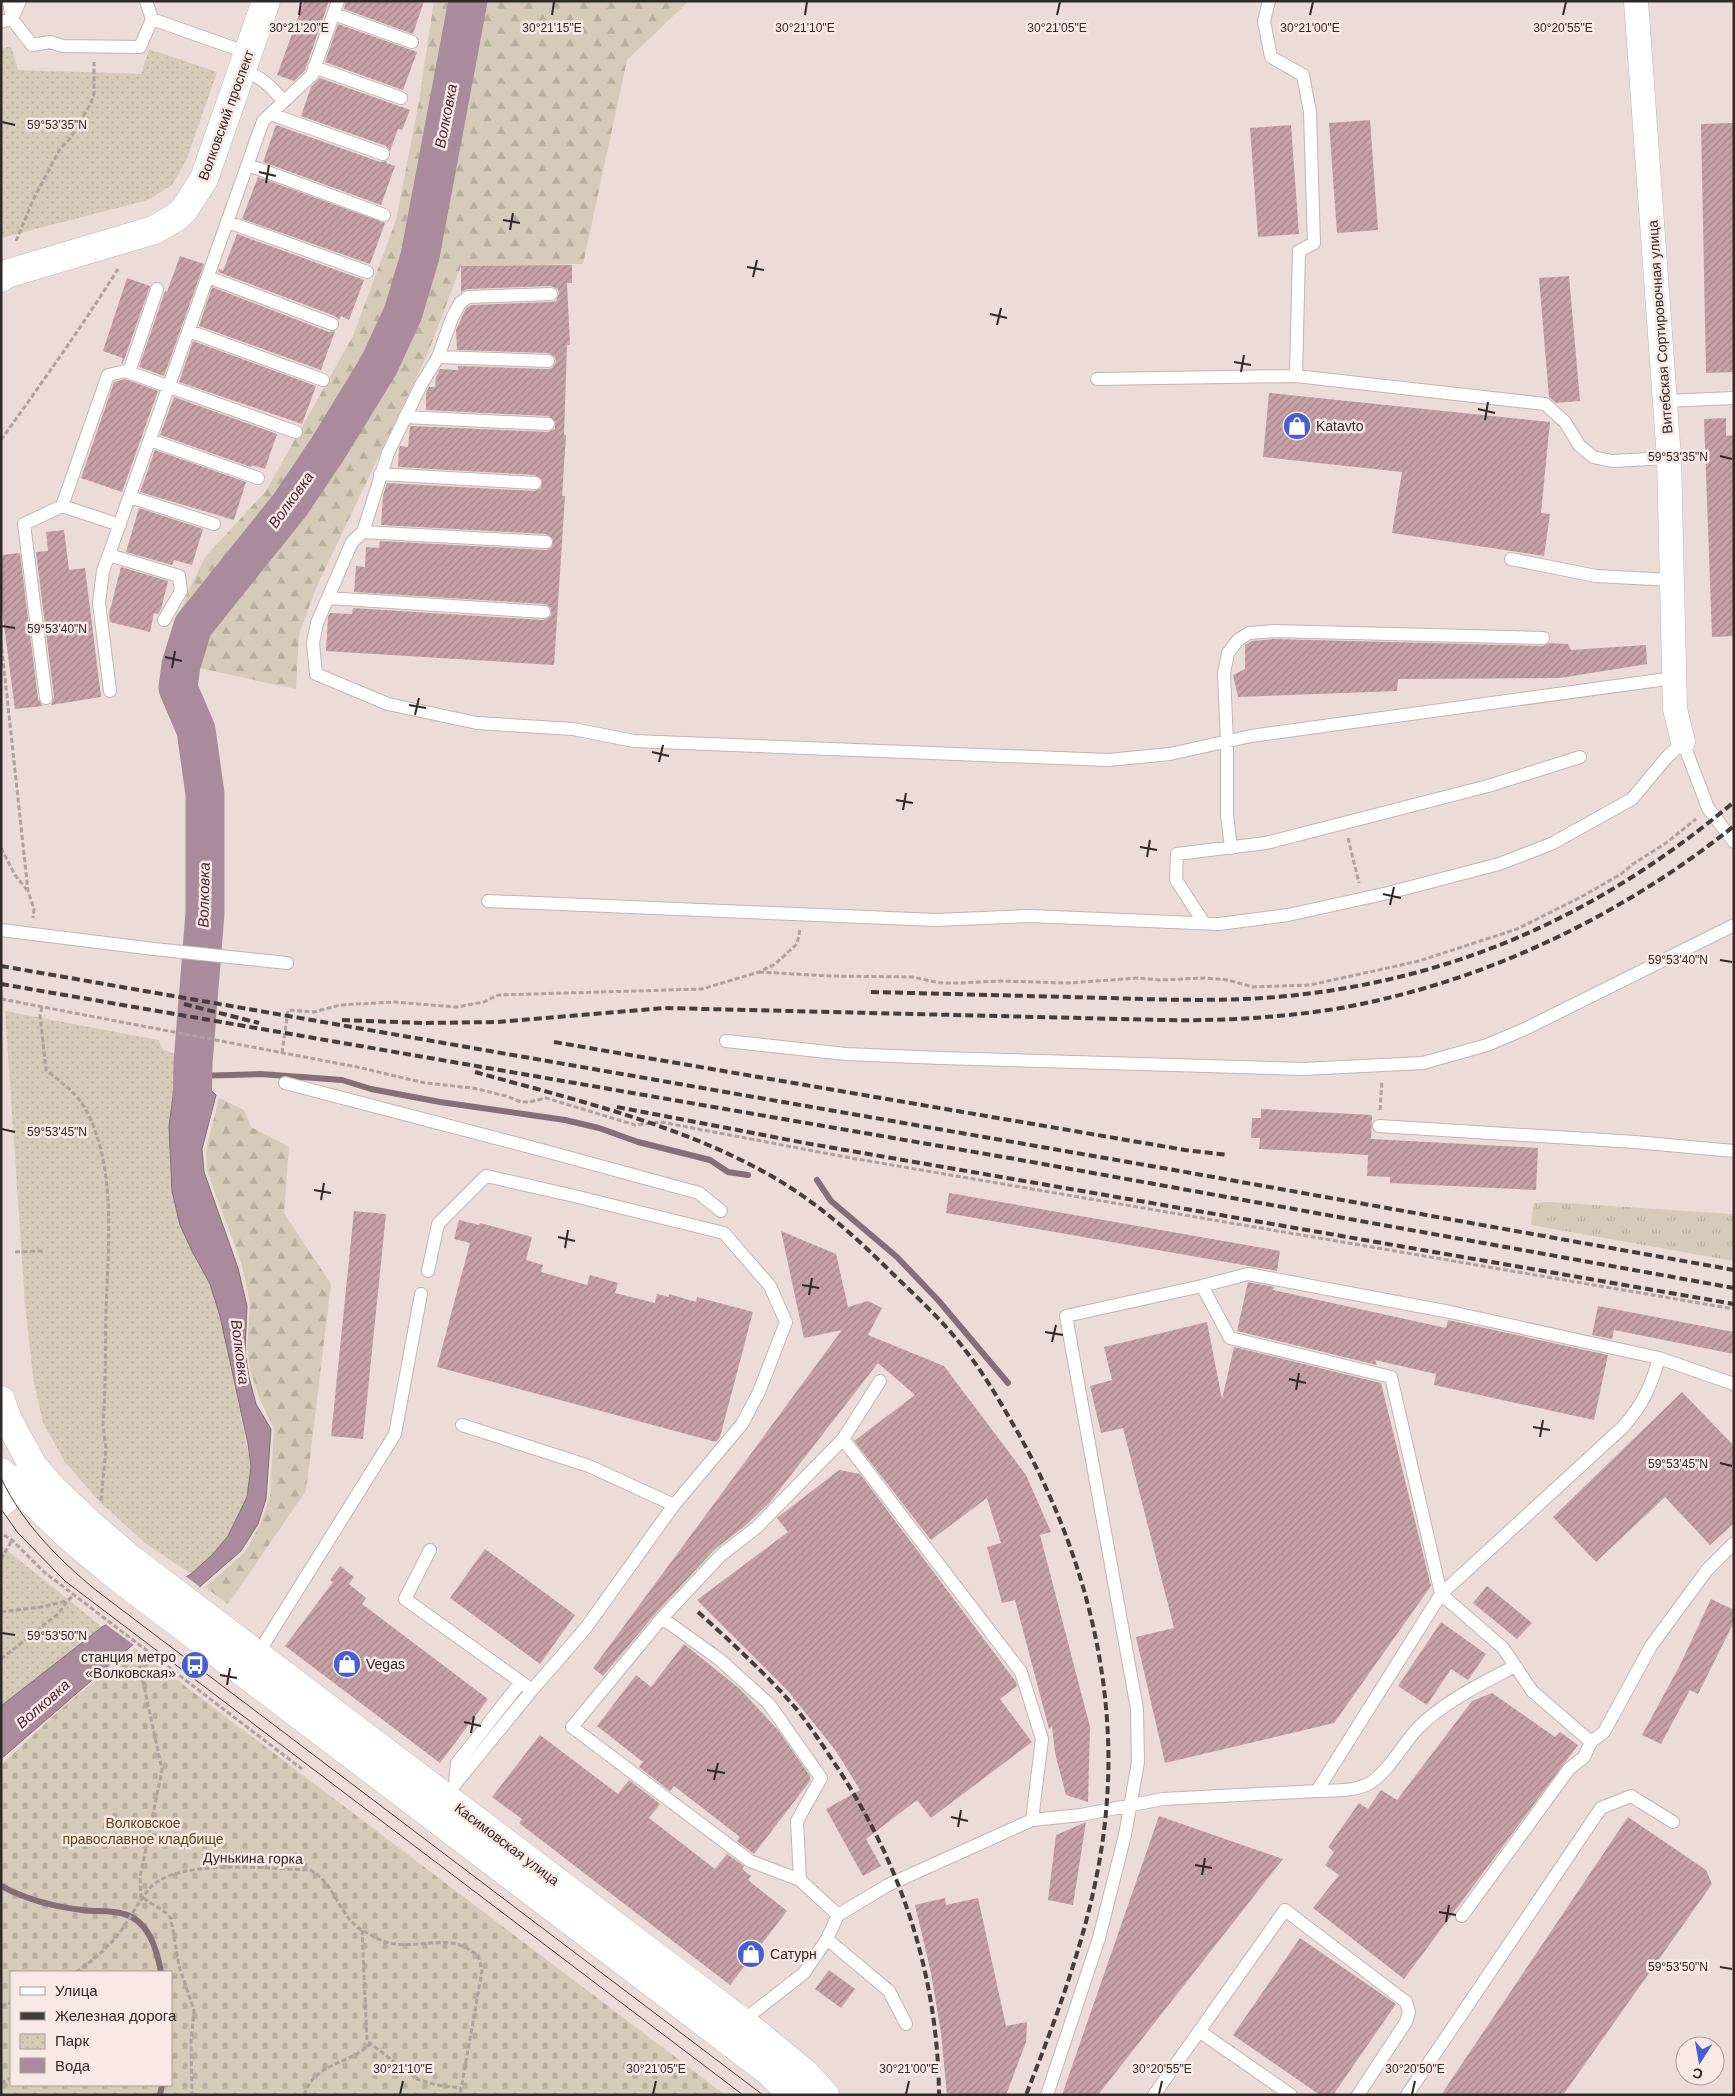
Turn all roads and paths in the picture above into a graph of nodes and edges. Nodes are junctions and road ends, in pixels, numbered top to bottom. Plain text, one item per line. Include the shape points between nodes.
1 (8, 1) edge
2 (20, 1) edge
3 (146, 1) edge
4 (266, 1) edge
5 (338, 1) edge
6 (1269, 1) edge
7 (1636, 1) edge
8 (334, 14) junction
9 (152, 19) junction
10 (7, 21) edge
11 (412, 42) dead end
12 (95, 46) junction
13 (246, 61) junction
14 (314, 67) junction
15 (400, 98) dead end
16 (283, 101) junction
17 (270, 114) junction
18 (383, 154) dead end
19 (248, 165) junction
20 (384, 215) dead end
21 (228, 222) junction
22 (16, 241) dead end
23 (118, 270) dead end
24 (367, 272) dead end
25 (3, 275) edge
26 (208, 278) junction
27 (157, 289) dead end
28 (551, 294) dead end
29 (332, 324) dead end
30 (188, 331) junction
31 (438, 357) junction
32 (548, 361) dead end
33 (129, 372) junction
34 (1296, 376) junction
35 (1097, 378) dead end
36 (323, 380) dead end
37 (169, 386) junction
38 (1734, 398) edge
39 (1665, 400) junction
40 (405, 417) junction
41 (548, 424) dead end
42 (296, 432) dead end
43 (1, 440) edge
44 (150, 440) junction
45 (1669, 458) junction
46 (380, 474) junction
47 (258, 478) dead end
48 (536, 483) dead end
49 (130, 497) junction
50 (62, 506) junction
51 (214, 524) dead end
52 (120, 525) junction
53 (363, 532) junction
54 (546, 542) dead end
55 (109, 555) junction
56 (1511, 559) dead end
57 (1672, 580) junction
58 (328, 598) junction
59 (544, 612) dead end
60 (164, 620) dead end
61 (1543, 638) dead end
62 (1, 641) edge
63 (1674, 678) junction
64 (110, 691) dead end
65 (46, 698) dead end
66 (1683, 742) junction
67 (1227, 743) junction
68 (1580, 757) dead end
69 (1708, 808) junction
70 (1345, 824) junction
71 (1734, 842) edge
72 (1, 848) edge
73 (1231, 848) junction
74 (28, 891) junction
75 (1363, 898) junction
76 (488, 901) dead end
77 (802, 914) junction
78 (1204, 923) junction
79 (1734, 925) edge
80 (1, 930) edge
81 (31, 934) junction
82 (287, 964) dead end
83 (759, 972) junction
84 (1, 999) edge
85 (42, 1007) junction
86 (726, 1041) dead end
87 (282, 1053) junction
88 (1383, 1064) junction
89 (285, 1083) dead end
90 (1378, 1126) joint
91 (1734, 1151) edge
92 (722, 1211) dead end
93 (44, 1251) dead end
94 (15, 1252) dead end
95 (428, 1271) dead end
96 (1202, 1286) junction
97 (421, 1294) dead end
98 (1734, 1309) edge
99 (1660, 1358) junction
100 (880, 1381) dead end
101 (1734, 1384) edge
102 (1, 1400) edge
103 (462, 1425) dead end
104 (843, 1439) junction
105 (8, 1445) dead end
106 (14, 1482) edge
107 (101, 1502) dead end
108 (674, 1505) junction
109 (4, 1535) dead end
110 (12, 1540) junction
111 (1734, 1543) edge
112 (430, 1550) dead end
113 (1, 1559) edge
114 (1441, 1594) junction
115 (74, 1595) junction
116 (67, 1601) junction
117 (176, 1608) junction
118 (1, 1612) edge
119 (662, 1618) junction
120 (257, 1655) junction
121 (1, 1658) edge
122 (138, 1658) dead end
123 (1515, 1666) junction
124 (521, 1682) junction
125 (532, 1690) junction
126 (1591, 1742) junction
127 (302, 1769) dead end
128 (1317, 1791) junction
129 (443, 1798) junction
130 (1132, 1804) junction
131 (1032, 1820) junction
132 (1674, 1822) dead end
133 (800, 1880) junction
134 (142, 1897) junction
135 (838, 1915) junction
136 (1462, 1916) dead end
137 (362, 1930) junction
138 (827, 1939) junction
139 (77, 1971) edge
140 (906, 2024) dead end
141 (1199, 2031) junction
142 (738, 2033) junction
143 (370, 2044) junction
144 (461, 2088) junction
145 (192, 2095) edge
146 (304, 2095) edge
147 (460, 2095) edge
148 (793, 2095) edge
149 (825, 2095) edge
150 (1047, 2095) edge
151 (1154, 2095) edge
152 (1292, 2095) edge
153 (1358, 2095) edge
154 (1407, 2095) edge

1 - 10 lane
2 - 10 lane
3 - 9 lane
4 - 13 main road, Волковский проспект
5 - 8 lane
6 - 34 lane via 1264,21 1271,57 1303,75 1310,112 1314,243 1299,252
7 - 39 street, Витебская Сортировочная улица
8 - 11 lane
8 - 14 lane
9 - 12 lane via 140,47
9 - 13 lane
10 - 12 lane via 32,45 50,42 63,46
12 - 22 path via 91,102 69,140 60,149
13 - 16 lane
13 - 25 main road, Волковский проспект via 204,179 175,218 154,230
14 - 15 lane
14 - 16 lane via 312,75
16 - 17 lane
17 - 18 lane
17 - 19 lane via 264,121
19 - 20 lane
19 - 21 lane
21 - 24 lane
21 - 26 lane
23 - 43 path via 86,321
26 - 29 lane
26 - 30 lane
27 - 33 lane
28 - 31 lane via 468,297 460,303 452,318
30 - 36 lane
30 - 37 lane
31 - 32 lane
31 - 40 lane
33 - 37 lane
33 - 50 lane via 125,370 108,375
34 - 35 lane
34 - 45 lane via 1545,404 1565,422 1580,446 1593,456 1612,461
37 - 42 lane
37 - 44 lane
38 - 39 lane
39 - 45 street, Витебская Сортировочная улица
40 - 41 lane
40 - 46 lane
44 - 47 lane
44 - 49 lane
45 - 57 street, Витебская Сортировочная улица
46 - 48 lane
46 - 53 lane
49 - 51 lane
49 - 52 lane
50 - 52 lane
50 - 65 lane via 24,524
52 - 55 lane
53 - 54 lane
53 - 58 lane via 352,542
55 - 60 lane via 179,576 181,591
55 - 64 lane via 103,571 100,603
56 - 57 lane via 1596,576
57 - 63 street, Витебская Сортировочная улица
58 - 59 lane
58 - 67 lane via 317,623 313,643 316,674 388,704 477,724 573,729 634,740 1108,760 1170,754
61 - 67 lane via 1249,633 1238,640 1228,654 1224,672
62 - 74 path
63 - 66 street, Витебская Сортировочная улица via 1675,710
63 - 67 lane via 1251,736
66 - 69 lane
66 - 75 lane via 1632,799 1551,844 1499,864
67 - 73 lane via 1227,815
68 - 70 lane via 1488,786
69 - 71 lane
69 - 83 path via 1686,828 1621,874 1517,928 1419,961 1310,985 1253,987 1204,978 941,983 912,977
70 - 73 lane via 1266,844
70 - 75 path
72 - 74 path via 15,875
73 - 78 lane via 1177,854 1176,880
74 - 81 path via 34,908
75 - 78 lane via 1288,915
76 - 77 lane
77 - 78 lane via 936,920 1030,916
77 - 83 path via 798,944 775,964
79 - 88 lane via 1526,1029 1487,1045 1423,1062
80 - 81 lane
81 - 82 lane
83 - 87 path via 702,989 498,995 484,1002 456,1008 394,1002 340,1005 314,1012 288,1010
84 - 85 path
85 - 87 path
85 - 107 path via 40,1016 46,1070 72,1090 86,1110 101,1148 106,1181 108,1228 103,1425 106,1448
86 - 88 lane via 846,1054 941,1058 1303,1069
87 - 98 path via 425,1083 473,1088 520,1102 546,1098 635,1125 661,1122 870,1161
88 - 90 path
89 - 92 lane via 699,1193
90 - 91 lane
93 - 94 path
95 - 108 lane via 438,1224 486,1176 724,1233 770,1286 786,1322 759,1392 742,1424
96 - 99 lane via 1248,1274 1450,1312
96 - 114 lane via 1230,1338 1391,1377
96 - 130 lane via 1066,1316 1138,1709 1138,1762
97 - 120 lane via 395,1434
99 - 101 lane
99 - 114 lane via 1640,1408 1623,1427
100 - 104 lane
102 - 106 main road via 8,1420
103 - 108 lane via 589,1466
104 - 119 lane via 756,1528 721,1555
104 - 131 lane via 1021,1672 1042,1739
105 - 106 lane
106 - 117 main road via 55,1491 89,1523 124,1568
108 - 125 lane via 585,1629
109 - 110 path
110 - 113 path
110 - 115 path via 44,1572
111 - 126 lane via 1707,1570 1651,1646 1604,1732
112 - 124 lane via 405,1599
114 - 123 lane via 1503,1648
114 - 128 lane
115 - 116 path
115 - 127 path
116 - 118 path
116 - 121 path via 60,1613
117 - 120 main road, Касимовская улица
117 - 129 main road, Касимовская улица
119 - 133 lane via 719,1659 769,1704 820,1778 797,1821
119 - 133 lane via 572,1727 750,1861
120 - 129 main road, Касимовская улица
122 - 134 path via 162,1770 140,1877
123 - 126 lane via 1532,1692
123 - 128 lane via 1453,1699 1418,1728 1370,1783 1350,1790
124 - 125 lane
124 - 129 lane via 457,1763
125 - 129 lane
126 - 136 lane via 1584,1757 1569,1769
128 - 130 lane via 1163,1798
129 - 142 main road, Касимовская улица
130 - 131 lane via 1081,1816
130 - 150 lane via 1099,1938
131 - 135 lane via 888,1884
132 - 154 lane via 1631,1796 1601,1808
133 - 135 lane
134 - 137 path, Дунькина горка via 163,1878 202,1867 310,1870 326,1882 350,1920
134 - 139 path via 103,1952
134 - 145 path via 168,1913 171,1919 179,1966 194,2010
135 - 138 lane
137 - 143 path via 367,2041
137 - 144 path, Дунькина горка via 386,1942 453,1944 478,1955 482,1971
138 - 140 lane via 889,1991
138 - 142 lane via 804,1973 754,2012
141 - 151 lane
141 - 152 lane
141 - 153 lane via 1285,1910 1406,2002 1409,2012 1406,2022
142 - 148 main road, Касимовская улица via 769,2072
142 - 149 main road, Касимовская улица via 805,2073
143 - 144 path via 417,2079
143 - 146 path via 360,2054 329,2066 309,2082
144 - 147 path, Дунькина горка

